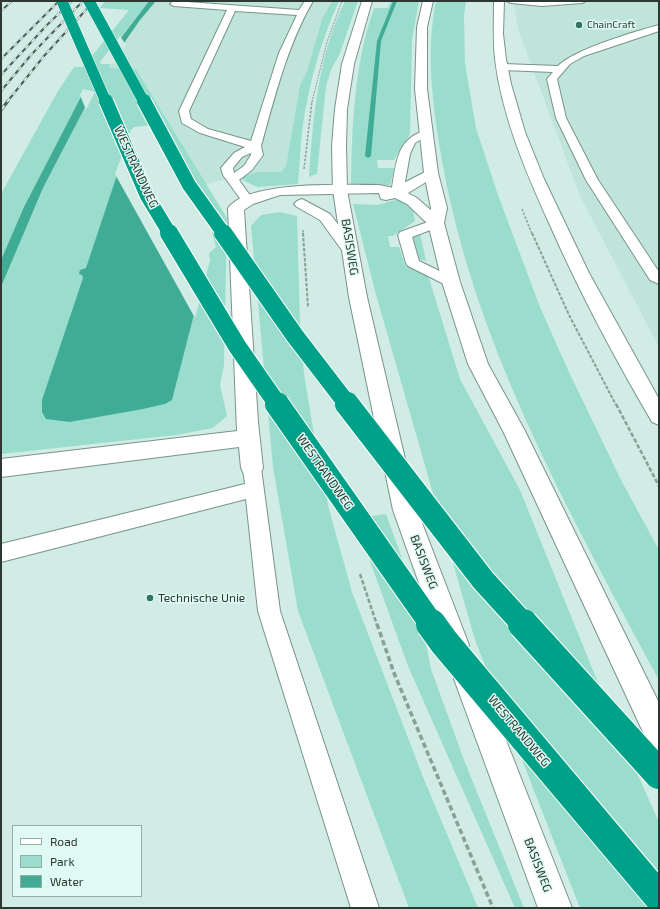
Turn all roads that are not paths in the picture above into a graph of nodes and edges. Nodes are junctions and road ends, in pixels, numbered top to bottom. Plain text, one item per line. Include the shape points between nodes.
1 (62, 1) edge
2 (89, 1) edge
3 (177, 1) edge
4 (309, 1) edge
5 (367, 1) edge
6 (428, 1) edge
7 (499, 1) edge
8 (511, 1) edge
9 (582, 1) edge
10 (232, 8) junction
11 (301, 13) junction
12 (659, 28) edge
13 (503, 67) junction
14 (560, 69) junction
15 (425, 134) junction
16 (255, 146) junction
17 (431, 173) junction
18 (233, 179) junction
19 (397, 193) junction
20 (341, 195) junction
21 (248, 200) junction
22 (302, 204) junction
23 (436, 223) junction
24 (350, 250) junction
25 (659, 280) edge
26 (451, 282) junction
27 (659, 417) edge
28 (248, 438) junction
29 (1, 468) edge
30 (254, 478) junction
31 (1, 553) edge
32 (659, 736) edge
33 (659, 774) edge
34 (659, 897) edge
35 (365, 908) edge
36 (555, 908) edge

1 - 34 highway, WESTRANDWEG, bridge via 147,196 236,346 444,642
2 - 33 highway, bridge via 189,186 295,336 483,580
3 - 10 lane via 174,4
4 - 11 lane
5 - 20 main road, BASISWEG via 348,64 341,109
6 - 15 main road via 422,27 421,50
7 - 13 main road via 498,34
8 - 9 lane via 542,4
10 - 11 lane
10 - 16 lane via 184,110 186,121 204,131
11 - 16 lane via 282,59
12 - 14 lane via 581,54
13 - 14 lane
13 - 27 main road via 521,140 554,219 623,355
14 - 25 lane via 552,79 561,118 592,180
15 - 17 main road
15 - 19 lane via 411,141 404,154
16 - 18 lane via 257,155 248,168
16 - 18 lane via 238,155 227,168 228,175
17 - 19 main road
17 - 23 main road via 439,208
18 - 21 lane
19 - 20 main road, BASISWEG via 380,188
19 - 23 main road, BASISWEG via 412,201
20 - 21 main road, BASISWEG via 279,192
20 - 22 main road, BASISWEG
20 - 24 main road, BASISWEG
21 - 22 main road, BASISWEG via 277,205
21 - 28 main road via 236,208
22 - 24 main road via 325,217
23 - 26 main road
23 - 26 lane via 405,235 413,263
24 - 36 main road, BASISWEG via 361,312 405,510
26 - 32 main road via 478,364 514,432
28 - 29 main road
28 - 30 main road
30 - 31 lane
30 - 35 lane via 269,611

